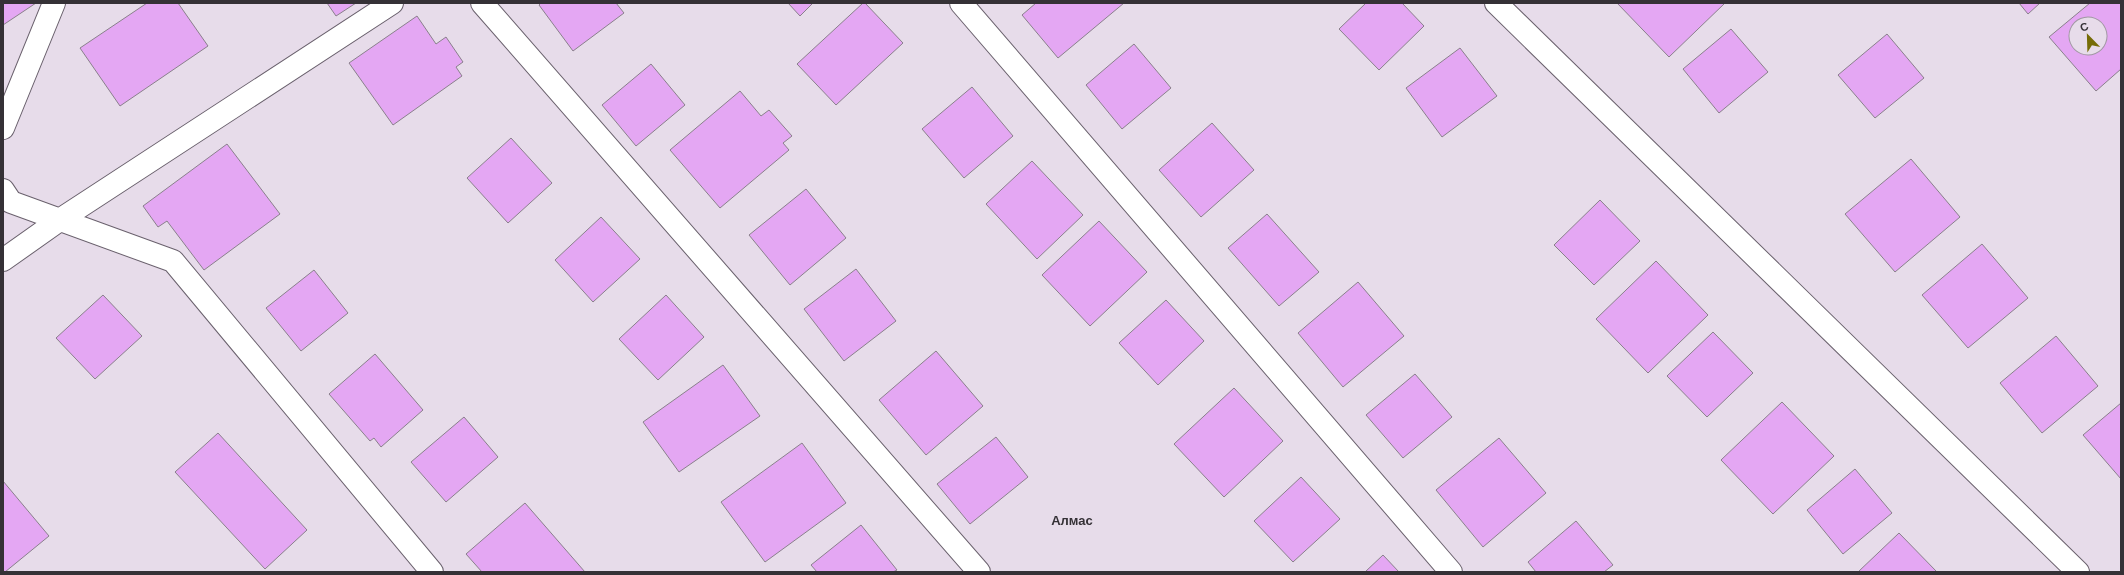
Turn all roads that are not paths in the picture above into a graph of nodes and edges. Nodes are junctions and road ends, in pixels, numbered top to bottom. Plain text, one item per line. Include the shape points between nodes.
1 (54, 3) edge
2 (392, 3) edge
3 (482, 3) edge
4 (961, 3) edge
5 (1496, 3) edge
6 (3, 128) edge
7 (3, 190) edge
8 (61, 219) junction
9 (3, 260) edge
10 (432, 572) edge
11 (979, 572) edge
12 (1451, 572) edge
13 (2078, 572) edge

1 - 6 street
2 - 8 street
3 - 11 street
4 - 12 street
5 - 13 street
7 - 8 street via 11,202
8 - 9 street
8 - 10 street via 172,262

